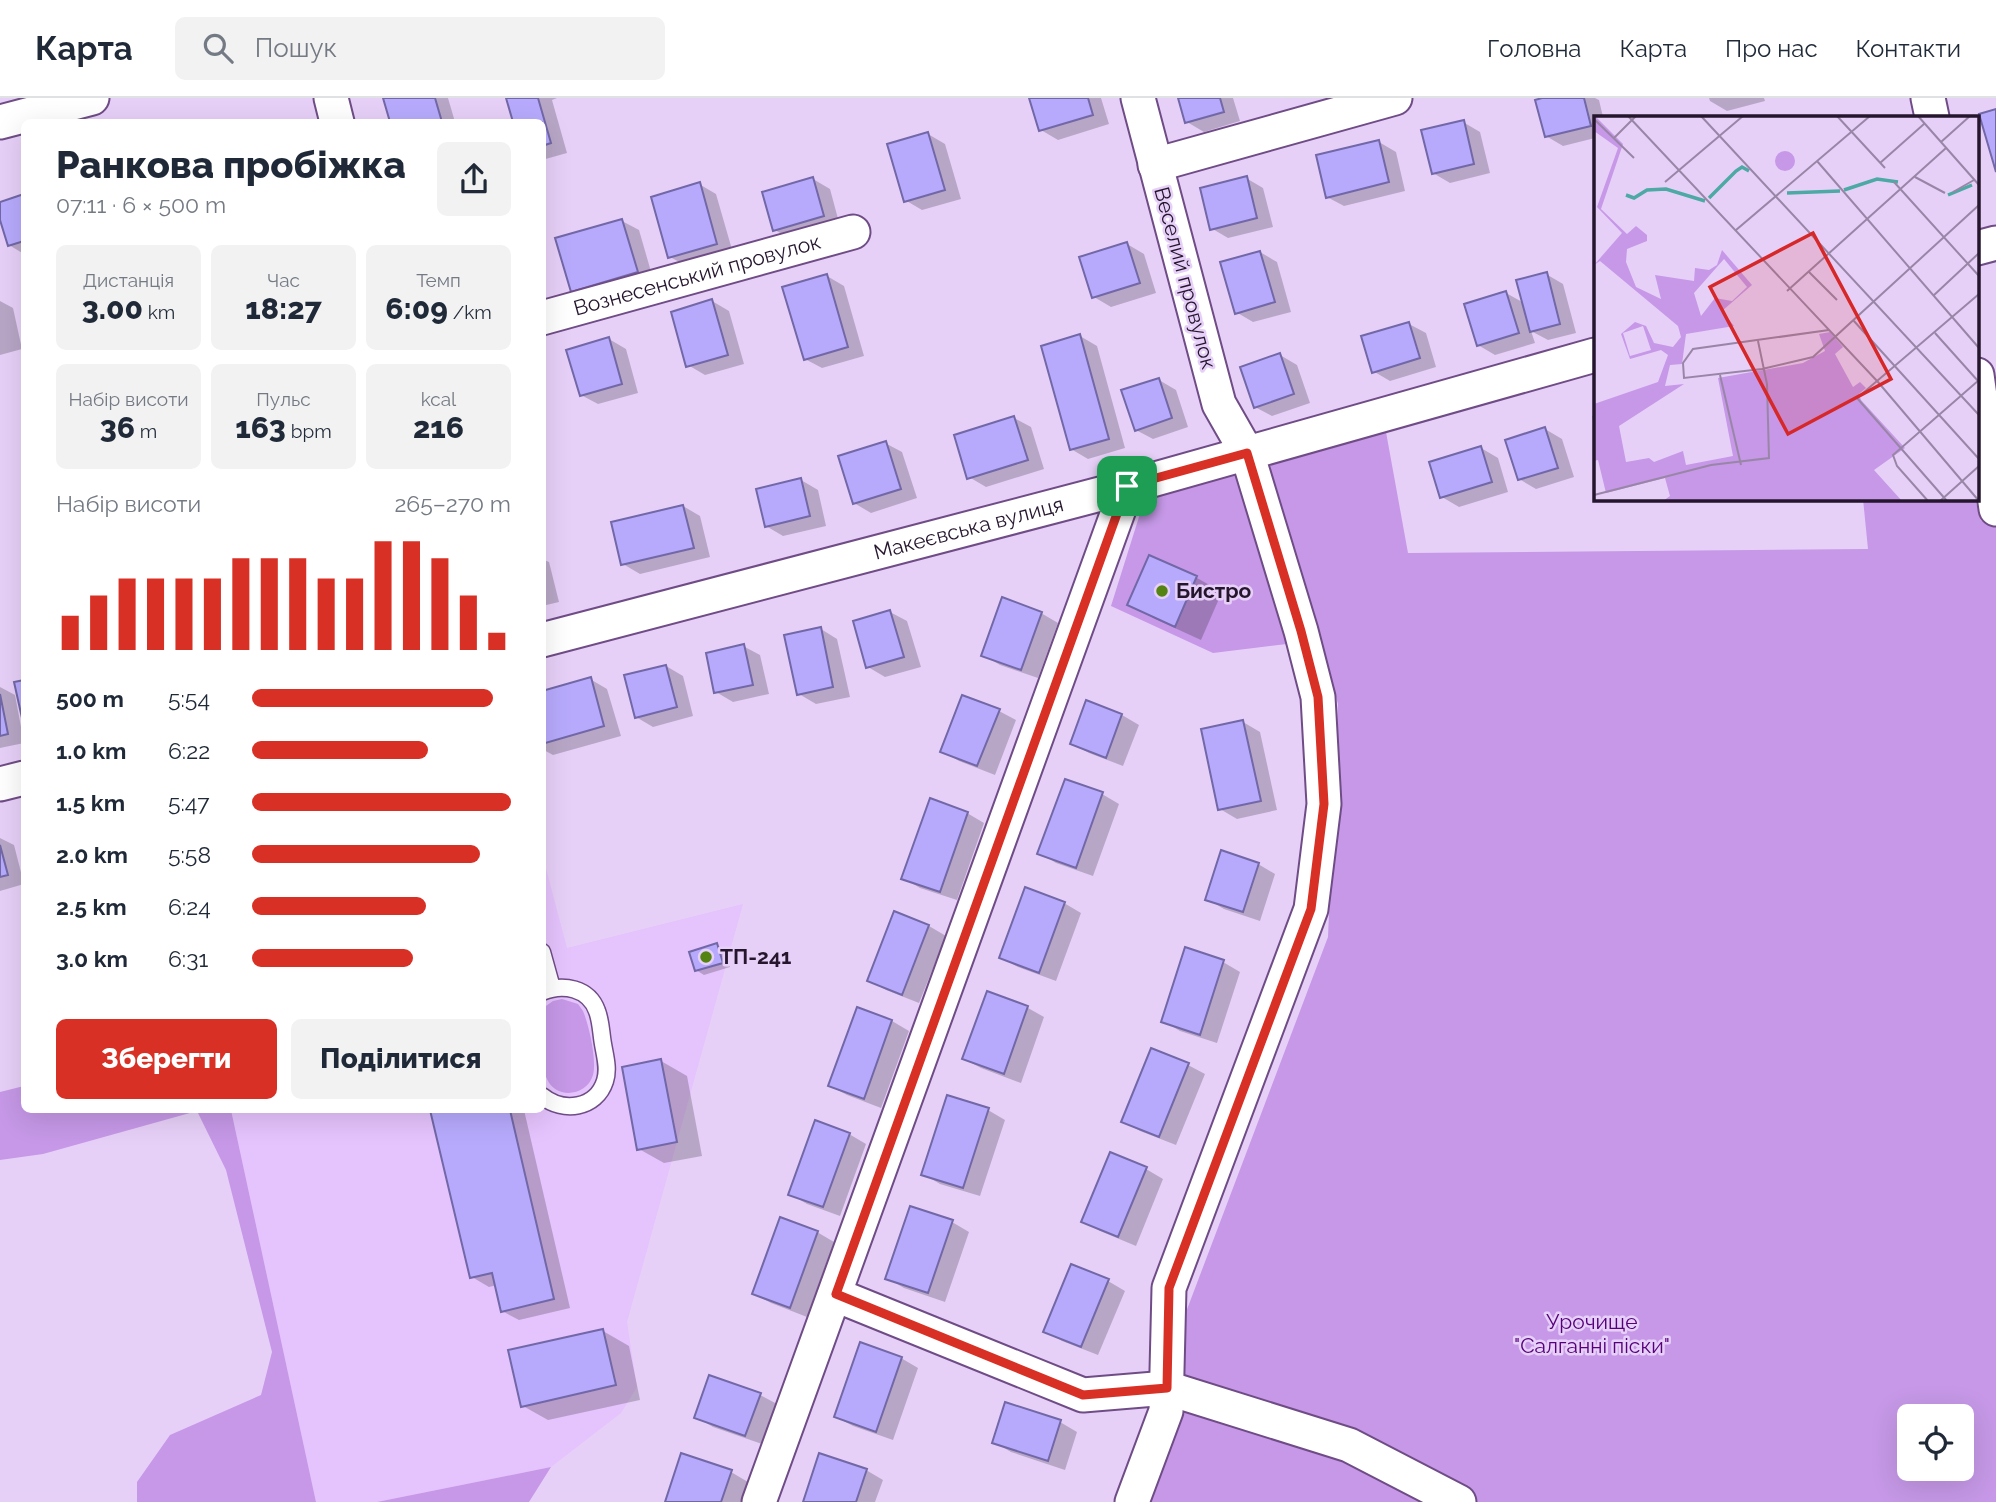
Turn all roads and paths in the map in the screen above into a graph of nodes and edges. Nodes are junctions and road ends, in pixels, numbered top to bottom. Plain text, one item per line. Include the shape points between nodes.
1 (92, 98) edge
2 (331, 98) edge
3 (1138, 98) edge
4 (1395, 98) edge
5 (1928, 98) edge
6 (1931, 116) edge
7 (336, 119) edge
8 (0, 122) edge
9 (1155, 165) junction
10 (853, 232) dead end
11 (1996, 243) edge
12 (1979, 247) edge
13 (546, 317) edge
14 (1594, 355) edge
15 (1979, 389) edge
16 (1247, 453) junction
17 (1127, 486) junction
18 (1996, 509) edge
19 (546, 639) edge
20 (21, 779) edge
21 (0, 784) edge
22 (547, 990) edge
23 (546, 1098) edge
24 (836, 1294) junction
25 (1167, 1388) junction
26 (759, 1502) edge
27 (1132, 1502) edge
28 (1459, 1502) edge

1 - 8 street
2 - 7 street
3 - 9 street, Веселий провулок
4 - 9 street
5 - 6 street
9 - 16 street, Веселий провулок via 1219,404
10 - 13 street, Вознесенський провулок
11 - 12 street
14 - 16 street, Макеєвська вулиця
15 - 18 street
16 - 17 street, Макеєвська вулиця
16 - 25 street, Веселий провулок via 1318,697 1324,804 1311,909 1169,1288
17 - 19 street, Макеєвська вулиця
17 - 24 street
20 - 21 street
22 - 23 lane via 575,989 592,1002 607,1067 603,1086 592,1100 576,1107
24 - 25 street via 1083,1395
24 - 26 street
25 - 27 street, Веселий провулок via 1166,1411
25 - 28 street via 1349,1445

